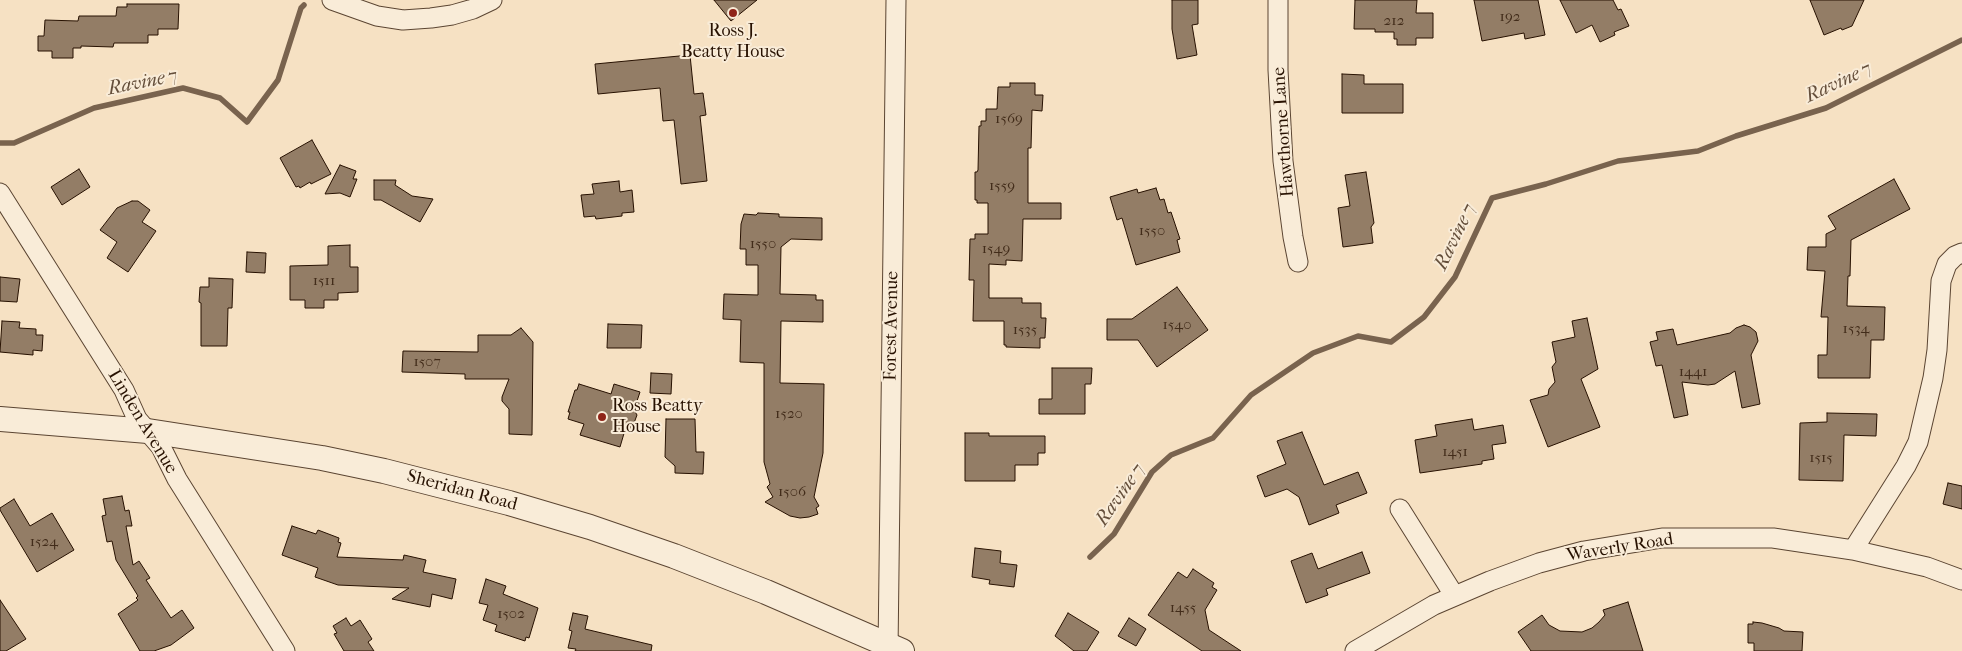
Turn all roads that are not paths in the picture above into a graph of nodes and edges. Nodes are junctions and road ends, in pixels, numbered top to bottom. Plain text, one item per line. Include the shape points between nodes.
1 (332, 0) edge
2 (492, 0) edge
3 (896, 0) edge
4 (1278, 0) edge
5 (0, 193) edge
6 (1962, 254) edge
7 (1298, 262) dead end
8 (0, 419) edge
9 (148, 431) junction
10 (1400, 509) dead end
11 (1853, 550) junction
12 (1962, 580) edge
13 (1454, 595) junction
14 (892, 649) edge
15 (285, 651) edge
16 (1355, 651) edge

1 - 2 street via 377,16 403,20 452,15
3 - 14 street, Forest Avenue
4 - 7 street, Hawthorne Lane via 1283,161
5 - 9 street, Linden Avenue via 124,390 137,419
6 - 11 street via 1947,264 1941,281 1933,378 1918,442
8 - 9 street, Sheridan Road
9 - 14 street, Sheridan Road via 322,458 509,503 674,556 766,592
9 - 15 street, Linden Avenue
10 - 13 street
11 - 12 street, Waverly Road via 1927,567
11 - 13 street, Waverly Road via 1773,538 1662,538 1584,551 1539,563
13 - 16 street, Waverly Road

